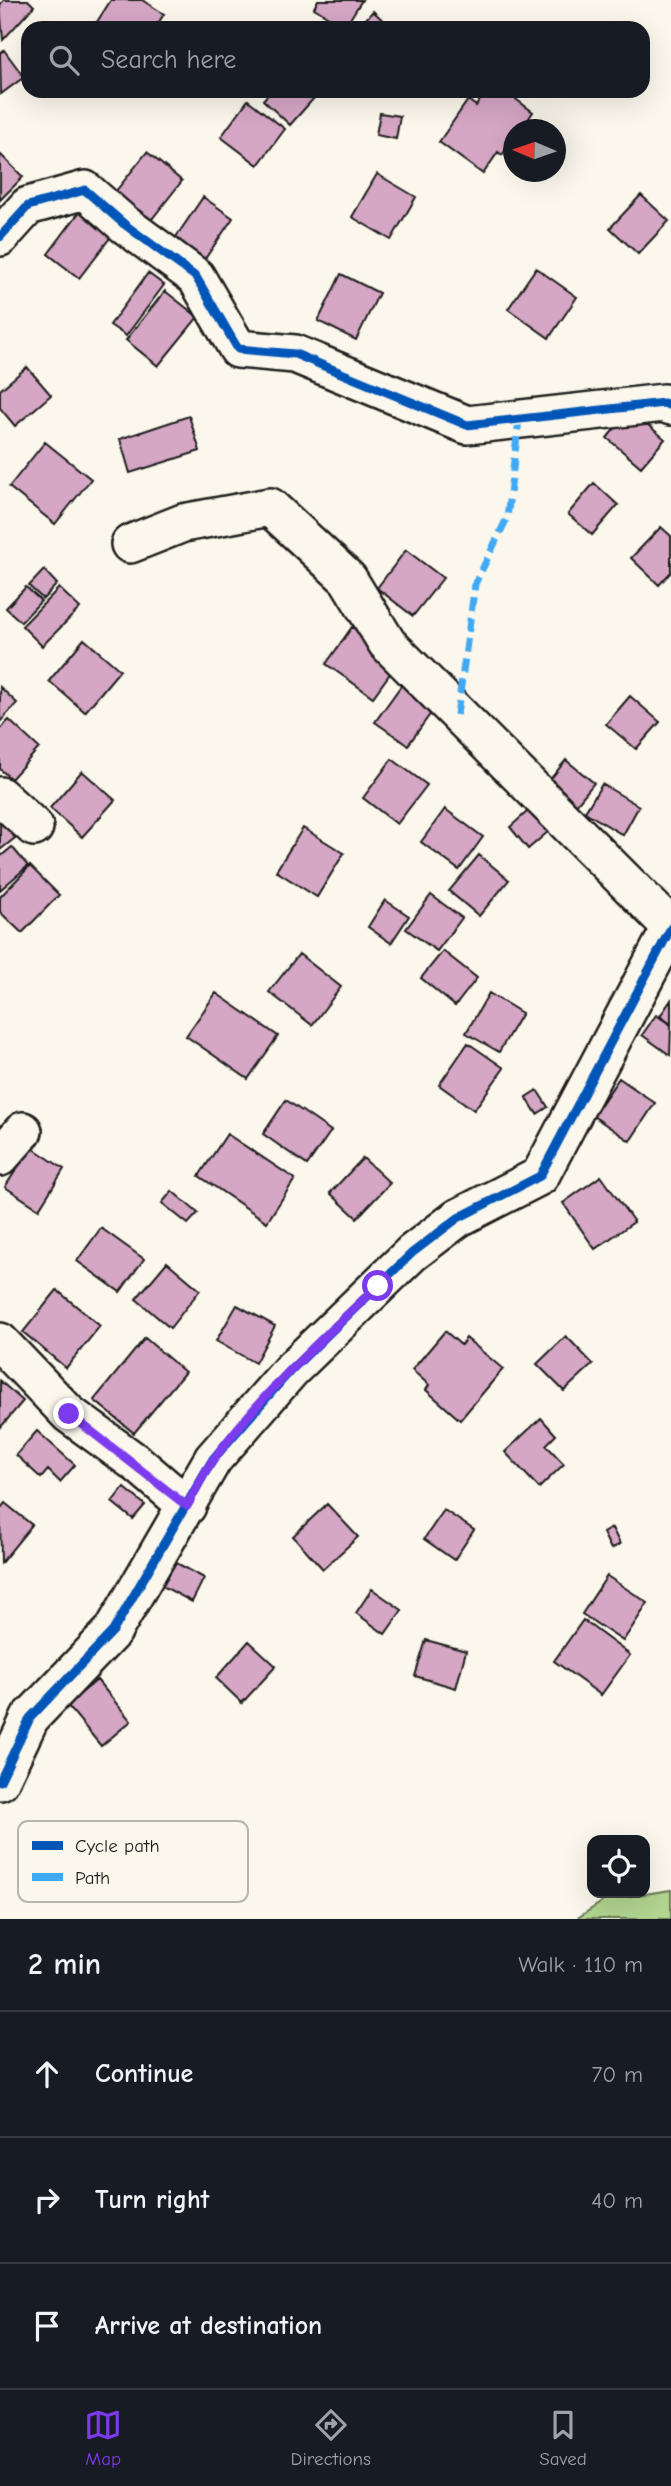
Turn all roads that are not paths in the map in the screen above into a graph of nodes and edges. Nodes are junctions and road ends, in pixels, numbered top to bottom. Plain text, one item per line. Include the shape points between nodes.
1 (0, 237) edge
2 (669, 403) edge
3 (130, 544) dead end
4 (0, 796) edge
5 (34, 827) dead end
6 (671, 928) edge
7 (0, 1342) edge
8 (187, 1506) junction
9 (0, 1781) edge

1 - 2 street via 27,206 85,190 196,277 238,349 295,354 467,425
3 - 6 street via 183,523 270,507 348,579 387,643
4 - 5 street
6 - 8 street via 540,1176 458,1219 412,1253 291,1370 214,1459
7 - 8 street via 69,1414
8 - 9 street via 113,1631 30,1718

